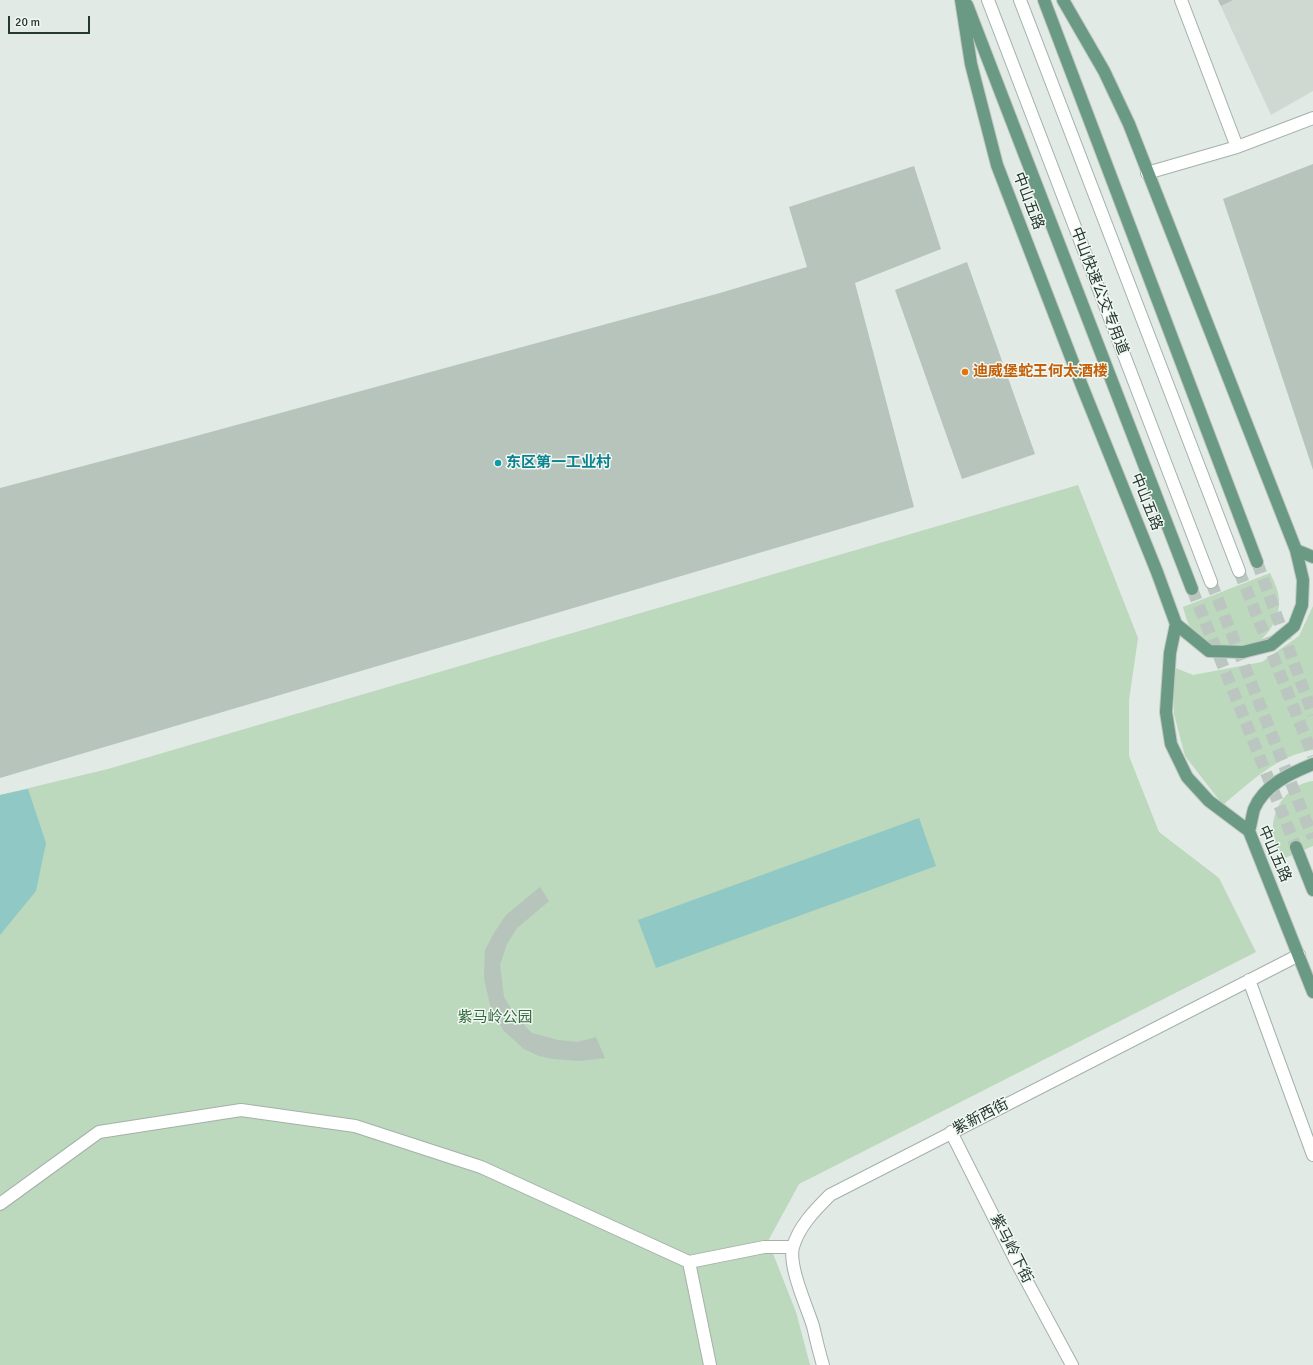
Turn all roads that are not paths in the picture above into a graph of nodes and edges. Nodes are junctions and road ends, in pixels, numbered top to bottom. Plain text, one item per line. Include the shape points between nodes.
1 (961, 0) edge
2 (965, 0) edge
3 (988, 0) edge
4 (1020, 0) edge
5 (1044, 0) edge
6 (1063, 0) edge
7 (1181, 0) edge
8 (1313, 118) edge
9 (1237, 147) junction
10 (1148, 173) junction
11 (1296, 550) junction
12 (1313, 557) edge
13 (1258, 562) tunnel mouth
14 (1239, 571) tunnel mouth
15 (1211, 582) tunnel mouth
16 (1192, 589) tunnel mouth
17 (1176, 624) junction
18 (1313, 764) edge
19 (1249, 831) junction
20 (1296, 847) tunnel mouth
21 (1313, 890) edge
22 (1299, 955) junction
23 (1249, 980) junction
24 (1313, 992) edge
25 (951, 1132) junction
26 (1313, 1155) edge
27 (0, 1204) edge
28 (793, 1248) junction
29 (689, 1262) junction
30 (710, 1365) edge
31 (823, 1365) edge
32 (1072, 1365) edge

1 - 17 main road, 中山五路 via 971,64 997,165
2 - 16 main road, 中山五路
3 - 15 street, 中山快速公交专用道
4 - 14 street, 中山快速公交专用道
5 - 13 main road
6 - 10 main road via 1104,71
7 - 9 street
8 - 9 street
9 - 10 street
10 - 11 main road
11 - 12 main road
11 - 17 main road via 1304,580 1302,605 1294,626 1271,645 1243,652 1209,650
17 - 19 main road, 中山五路 via 1170,659 1166,712 1171,744 1187,777 1209,801
18 - 19 main road via 1294,772 1267,789 1254,808
19 - 22 main road, 中山五路
20 - 21 main road, 中山五路
22 - 23 street, 紫新西街
22 - 24 main road, 中山五路
23 - 25 street, 紫新西街
23 - 26 street
25 - 28 street, 紫新西街 via 830,1195 799,1231
25 - 32 street, 紫马岭下街
27 - 29 street via 99,1132 241,1110 355,1126 481,1167
28 - 29 street via 764,1247
28 - 31 street, 紫新西街 via 793,1263
29 - 30 street

